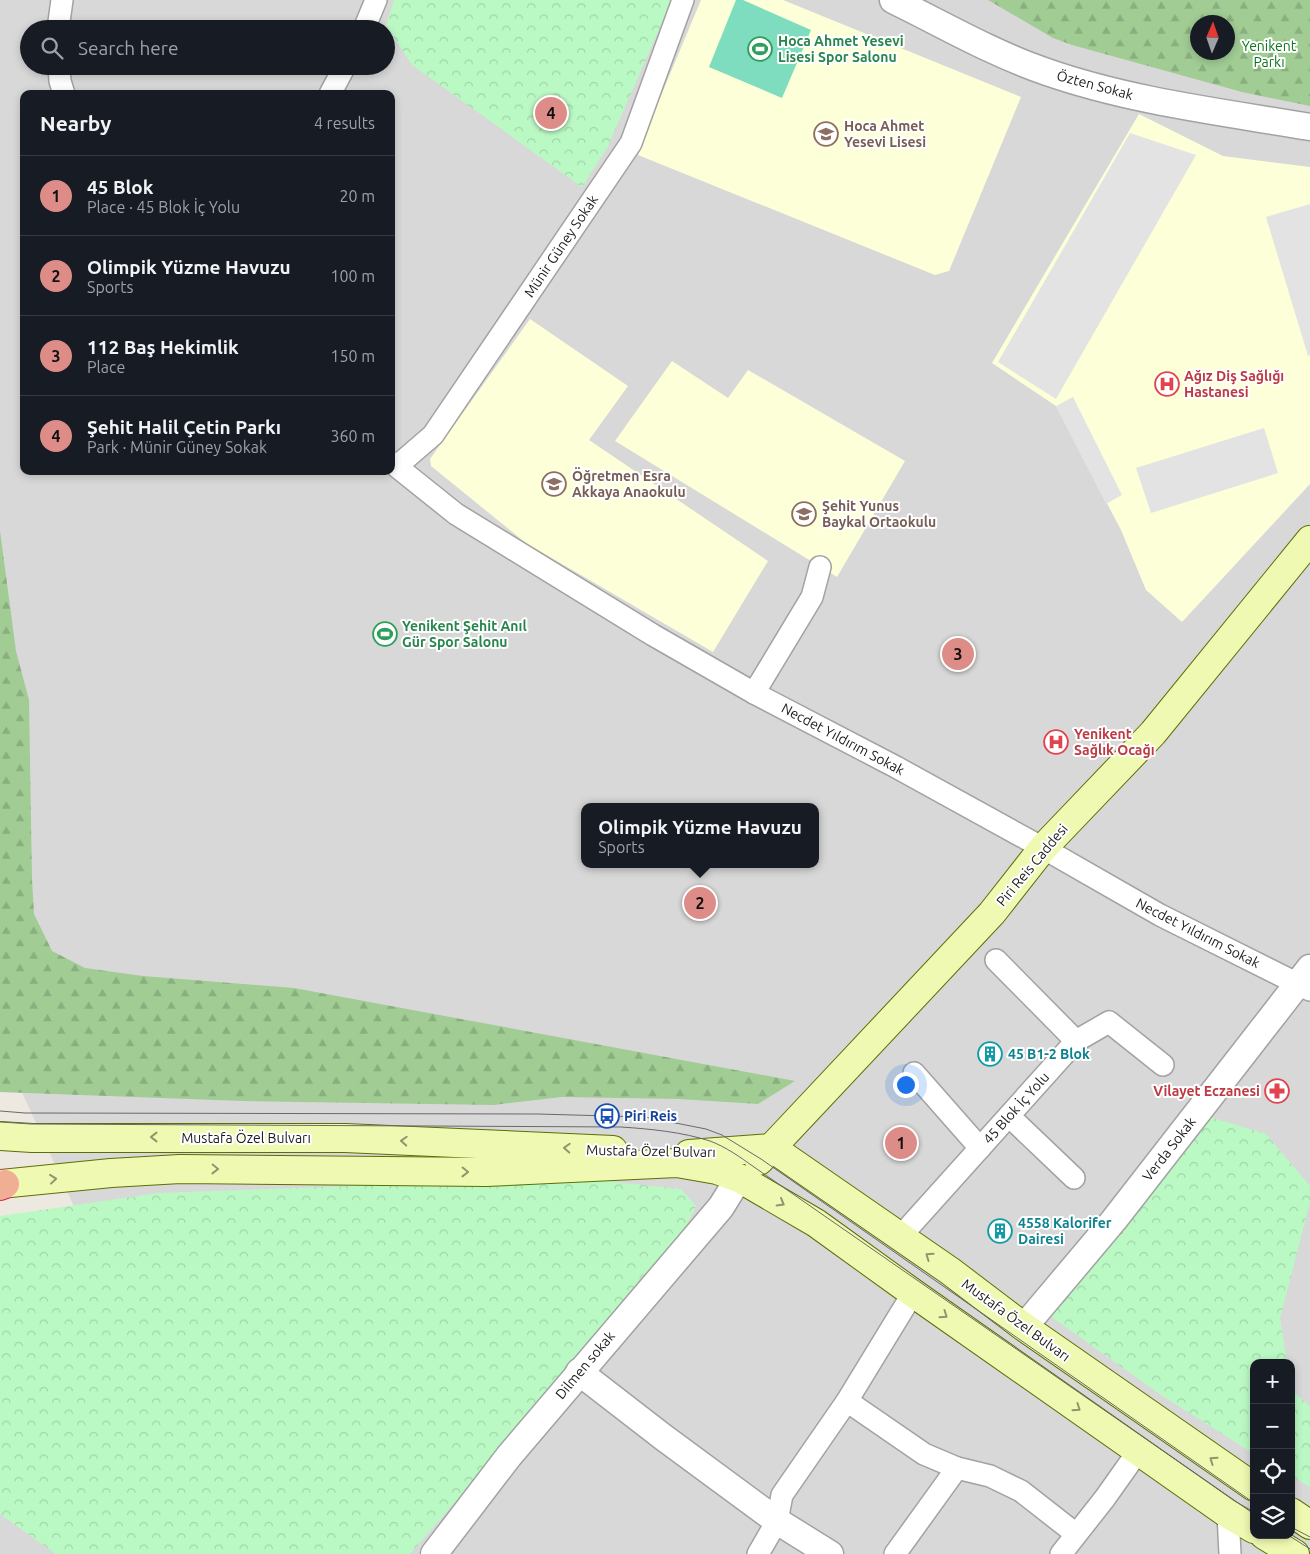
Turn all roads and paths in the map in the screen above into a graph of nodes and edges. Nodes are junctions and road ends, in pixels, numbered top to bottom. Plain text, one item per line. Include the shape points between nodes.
1 (62, 0) edge
2 (376, 0) edge
3 (682, 0) edge
4 (893, 0) edge
5 (59, 20) edge
6 (368, 20) edge
7 (60, 75) edge
8 (340, 75) edge
9 (63, 90) edge
10 (332, 90) edge
11 (1310, 126) edge
12 (395, 463) edge
13 (395, 465) edge
14 (1310, 540) edge
15 (820, 567) dead end
16 (754, 693) junction
17 (1043, 848) junction
18 (996, 960) dead end
19 (1306, 980) edge
20 (1076, 1041) junction
21 (1163, 1065) dead end
22 (914, 1073) dead end
23 (1009, 1116) junction
24 (0, 1136) edge
25 (772, 1148) junction
26 (980, 1148) junction
27 (739, 1178) junction
28 (1074, 1178) dead end
29 (2, 1185) edge
30 (900, 1236) junction
31 (913, 1293) junction
32 (1024, 1327) junction
33 (579, 1372) junction
34 (847, 1401) junction
35 (1139, 1450) junction
36 (957, 1468) junction
37 (1250, 1484) edge
38 (1228, 1514) junction
39 (1295, 1515) edge
40 (777, 1521) junction
41 (1310, 1525) edge
42 (1250, 1527) edge
43 (1076, 1534) junction
44 (1271, 1539) edge
45 (434, 1554) edge
46 (758, 1554) edge
47 (830, 1554) edge
48 (894, 1554) edge
49 (1061, 1554) edge
50 (1230, 1554) edge
51 (1295, 1554) edge

1 - 5 street
2 - 6 street
3 - 12 street, Münir Güney Sokak via 631,143 432,435
4 - 11 street, Özten Sokak via 979,43 1042,70 1103,90
7 - 9 street
8 - 10 street
13 - 16 street, Necdet Yıldırım Sokak via 456,514
14 - 17 main road, Piri Reis Caddesi via 1152,733
15 - 16 street via 812,597
16 - 17 street, Necdet Yıldırım Sokak
17 - 19 street, Necdet Yıldırım Sokak via 1214,943
17 - 25 main road, Piri Reis Caddesi via 992,913
18 - 20 street
19 - 32 street, Verda Sokak
20 - 21 street, 45 Blok İç Yolu via 1109,1022
20 - 23 street, 45 Blok İç Yolu
22 - 26 street
23 - 26 street, 45 Blok İç Yolu
23 - 28 street
25 -> 24 main road, Mustafa Özel Bulvarı via 698,1154 345,1138
25 - 27 main road, Piri Reis Caddesi
25 - 30 main road, Mustafa Özel Bulvarı
26 - 30 street, 45 Blok İç Yolu
29 -> 27 main road via 180,1169 486,1172 677,1163 717,1170
27 -> 31 main road via 816,1224
27 - 33 street, Dilmen sokak via 721,1207
32 -> 30 main road, Mustafa Özel Bulvarı
31 - 34 street
31 -> 35 main road
37 -> 32 main road, Mustafa Özel Bulvarı
33 - 40 street
33 - 45 street, Dilmen sokak
34 - 36 street via 924,1454
34 - 40 street via 782,1495
35 - 38 main road
35 - 43 street
36 - 43 street via 990,1476 1021,1491
36 - 48 street
38 - 42 main road
38 - 50 street
39 - 41 main road
40 - 46 street
40 - 47 street
43 - 49 street
44 - 51 main road

